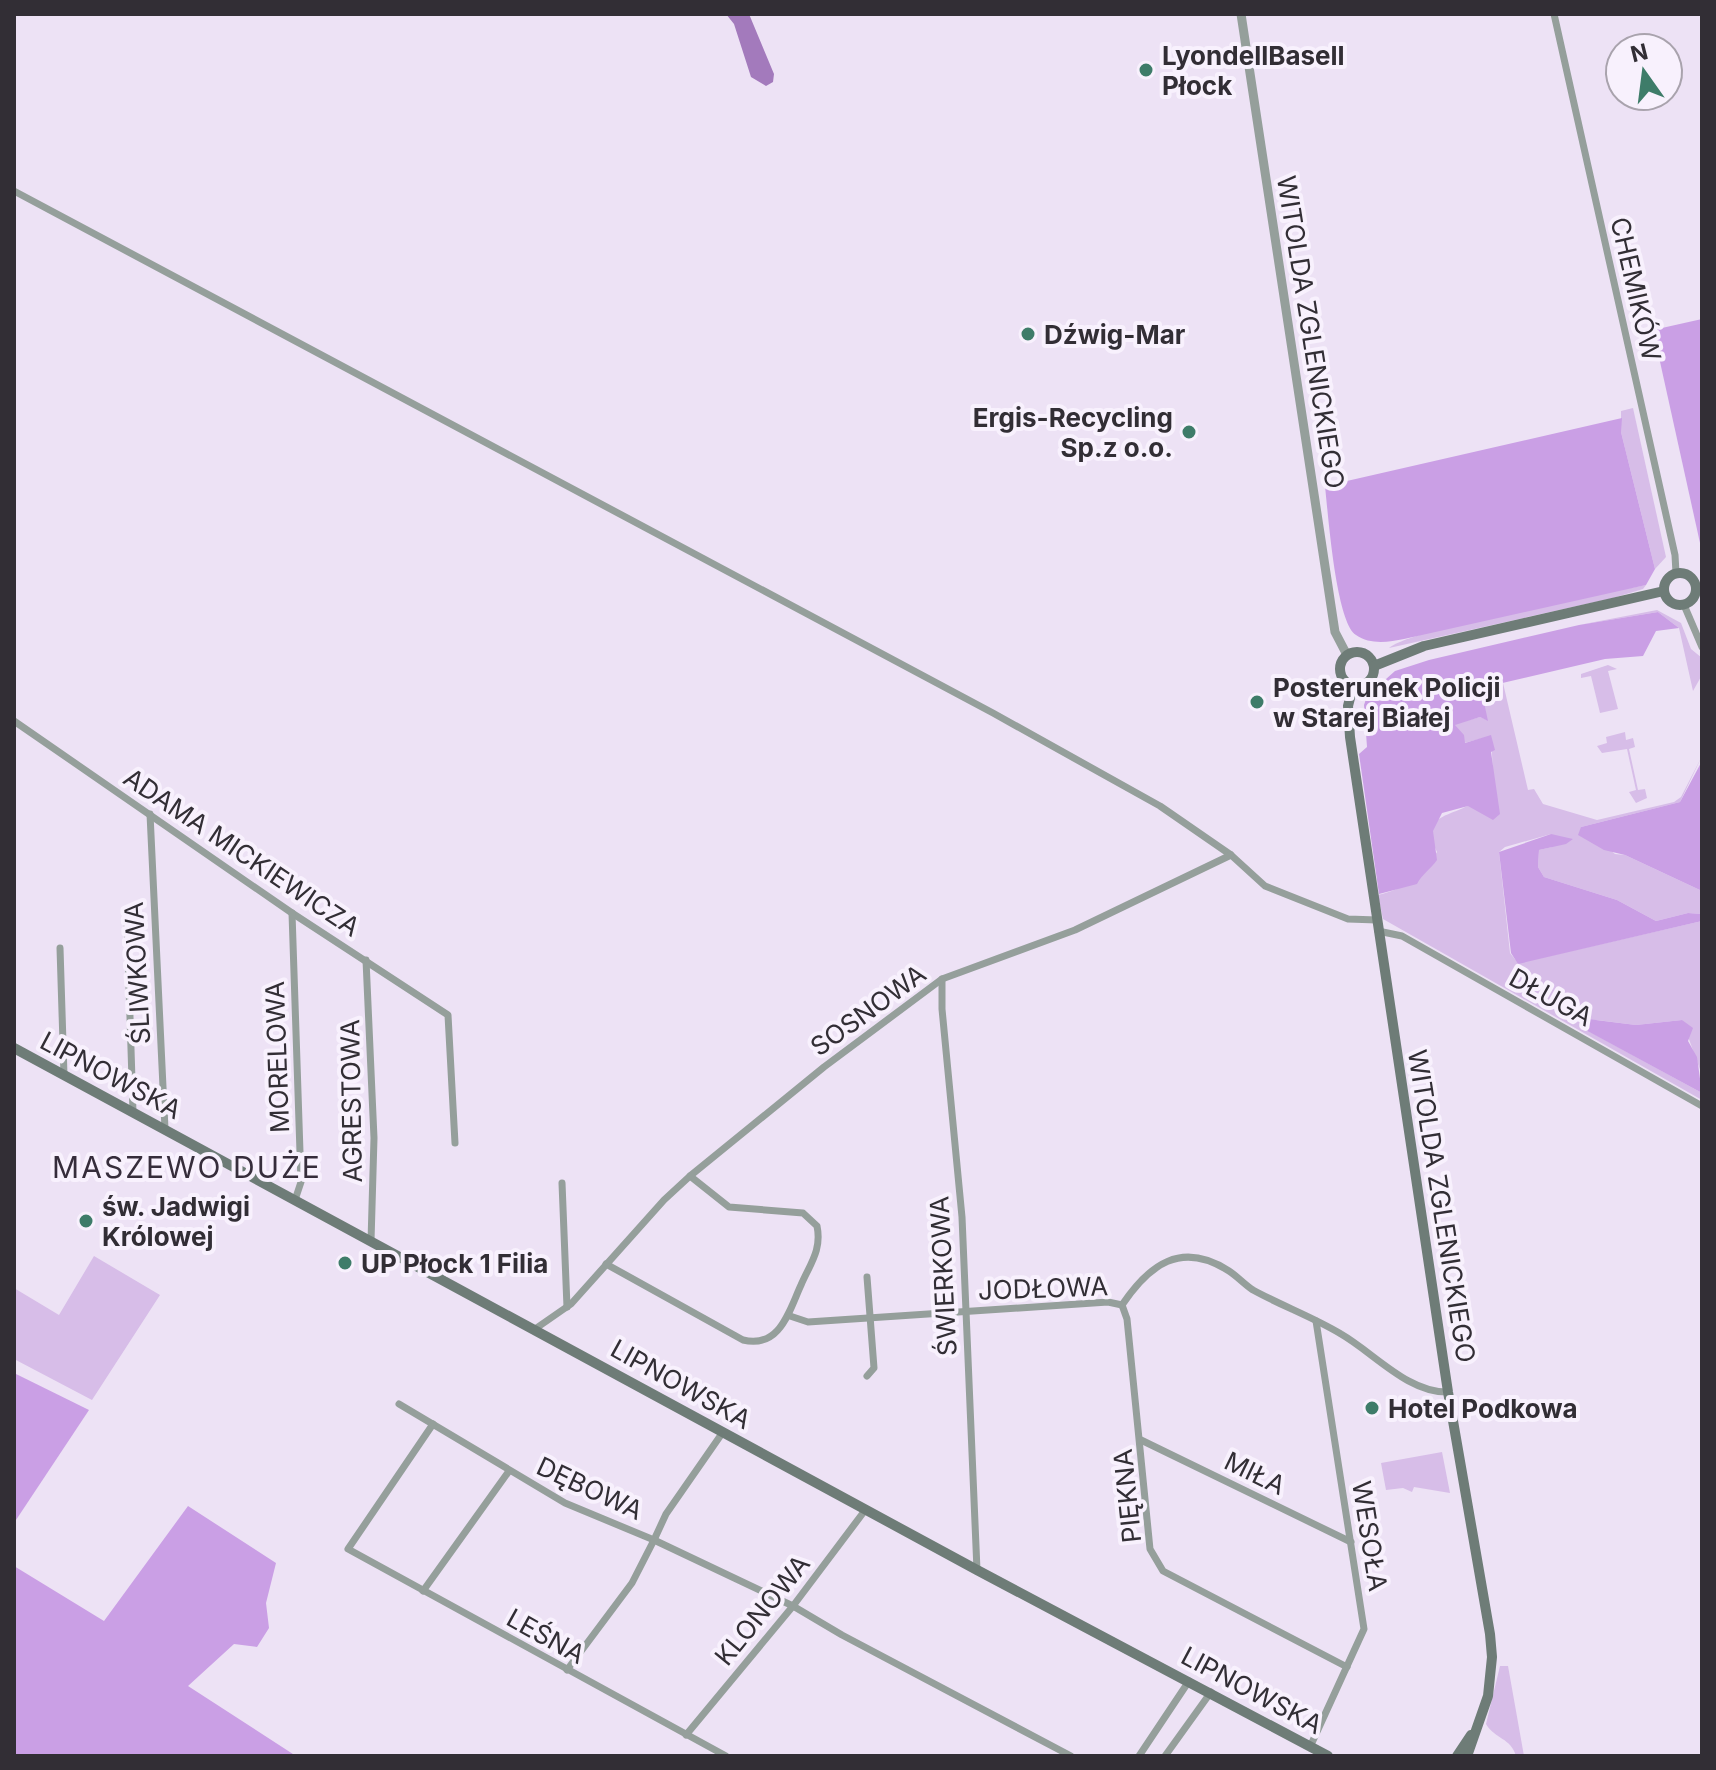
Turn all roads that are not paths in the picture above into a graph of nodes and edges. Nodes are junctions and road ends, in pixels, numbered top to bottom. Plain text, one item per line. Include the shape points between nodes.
1 (1241, 14) edge
2 (1554, 14) edge
3 (14, 191) edge
4 (1676, 573) junction
5 (1699, 584) edge
6 (1664, 591) junction
7 (1684, 605) junction
8 (1702, 647) edge
9 (1347, 655) junction
10 (1374, 666) junction
11 (1353, 686) junction
12 (14, 721) edge
13 (150, 814) junction
14 (1231, 855) junction
15 (292, 913) junction
16 (127, 922) dead end
17 (1378, 926) junction
18 (60, 948) dead end
19 (366, 960) junction
20 (942, 979) junction
21 (14, 1048) edge
22 (64, 1075) junction
23 (1702, 1106) edge
24 (133, 1112) junction
25 (165, 1129) junction
26 (455, 1143) dead end
27 (690, 1176) junction
28 (562, 1183) dead end
29 (295, 1200) junction
30 (371, 1241) junction
31 (606, 1264) junction
32 (867, 1277) dead end
33 (1122, 1305) junction
34 (567, 1307) junction
35 (968, 1311) junction
36 (790, 1316) junction
37 (870, 1318) junction
38 (1316, 1321) junction
39 (535, 1329) junction
40 (867, 1376) dead end
41 (1448, 1392) junction
42 (399, 1404) dead end
43 (433, 1424) junction
44 (723, 1432) junction
45 (1141, 1440) junction
46 (509, 1471) junction
47 (866, 1509) junction
48 (654, 1540) junction
49 (1351, 1542) junction
50 (977, 1570) junction
51 (423, 1591) junction
52 (793, 1606) junction
53 (1347, 1667) junction
54 (567, 1670) junction
55 (1189, 1681) junction
56 (1211, 1692) junction
57 (1475, 1730) junction
58 (686, 1735) junction
59 (1310, 1747) junction
60 (726, 1756) edge
61 (1071, 1756) edge
62 (1139, 1756) edge
63 (1165, 1756) edge
64 (1328, 1756) edge
65 (1457, 1756) edge
66 (1467, 1756) edge

1 - 9 street, WITOLDA ZGLENICKIEGO via 1335,632
2 - 4 street, CHEMIKÓW
3 - 14 street via 993,713 1160,806
4 - 5 main road
4 - 6 main road via 1666,580
5 - 7 main road
6 - 7 main road via 1670,601
6 - 10 main road via 1424,646
7 - 8 street
9 - 10 main road via 1366,654
9 - 11 main road via 1340,672
10 - 11 main road via 1367,683
11 - 17 main road, WITOLDA ZGLENICKIEGO via 1350,737
12 - 13 street, ADAMA MICKIEWICZA
13 - 15 street, ADAMA MICKIEWICZA
13 - 25 street, ŚLIWKOWA
14 - 17 street via 1265,886
14 - 20 street, SOSNOWA via 1075,930
15 - 19 street, ADAMA MICKIEWICZA
15 - 29 street, MORELOWA via 301,1182
16 - 24 street
17 - 23 street, DŁUGA
17 - 41 main road, WITOLDA ZGLENICKIEGO
18 - 22 street
19 - 26 street, ADAMA MICKIEWICZA via 448,1015
19 - 30 street, AGRESTOWA via 374,1138
20 - 27 street, SOSNOWA
20 - 35 street, ŚWIERKOWA
21 - 22 main road, LIPNOWSKA
22 - 24 main road, LIPNOWSKA
24 - 25 main road, LIPNOWSKA
25 - 29 main road, LIPNOWSKA
27 - 31 street, SOSNOWA
27 - 36 street via 729,1207 803,1213 817,1226 820,1246
28 - 34 street
29 - 30 main road, LIPNOWSKA
30 - 39 main road, LIPNOWSKA
31 - 34 street, SOSNOWA
31 - 36 street via 743,1340 761,1342
32 - 37 street
33 - 35 street, JODŁOWA
33 - 38 street via 1149,1270 1187,1257 1228,1270 1251,1288
33 - 45 street, PIĘKNA
34 - 39 street, SOSNOWA
35 - 37 street, JODŁOWA
35 - 50 street, ŚWIERKOWA
36 - 37 street, JODŁOWA via 808,1322
37 - 40 street via 874,1368
38 - 41 street via 1427,1390
38 - 49 street, WESOŁA
39 - 44 main road, LIPNOWSKA
41 - 57 main road, WITOLDA ZGLENICKIEGO via 1491,1642 1488,1696
42 - 43 street, DĘBOWA
43 - 46 street, DĘBOWA
43 - 51 street, LEŚNA via 348,1549
44 - 47 main road, LIPNOWSKA
44 - 48 street, DĘBOWA
45 - 49 street, MIŁA
45 - 53 street, PIĘKNA via 1150,1549 1163,1571
46 - 48 street, DĘBOWA via 565,1503
46 - 51 street
47 - 50 main road, LIPNOWSKA
47 - 52 street, KLONOWA
48 - 52 street
48 - 54 street via 632,1583
49 - 53 street, WESOŁA via 1364,1629
50 - 55 main road, LIPNOWSKA
51 - 54 street, LEŚNA
52 - 58 street, KLONOWA
52 - 61 street
53 - 59 street, WESOŁA
54 - 58 street, LEŚNA
55 - 56 main road, LIPNOWSKA
55 - 62 street
56 - 59 main road, LIPNOWSKA
56 - 63 street
57 - 65 main road, WITOLDA ZGLENICKIEGO
57 - 66 main road, WITOLDA ZGLENICKIEGO
58 - 60 street, LEŚNA
59 - 64 main road, LIPNOWSKA

